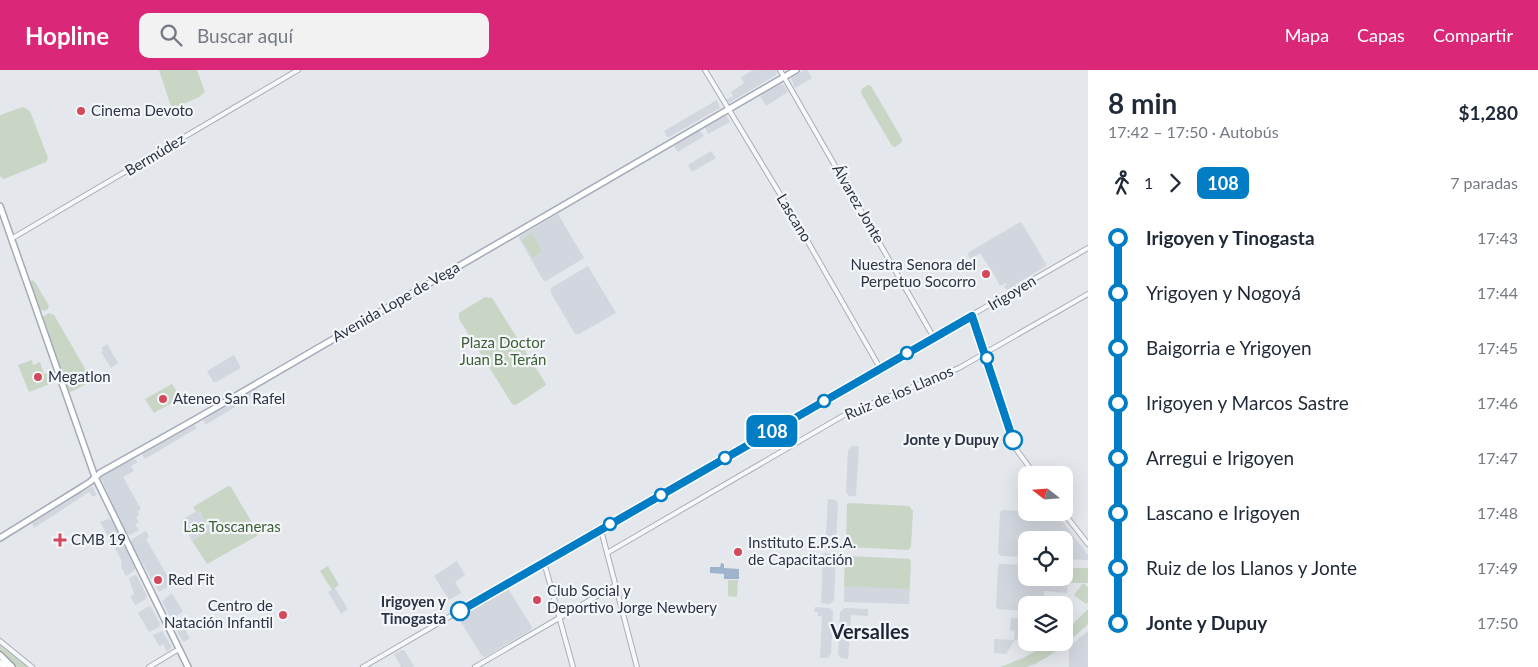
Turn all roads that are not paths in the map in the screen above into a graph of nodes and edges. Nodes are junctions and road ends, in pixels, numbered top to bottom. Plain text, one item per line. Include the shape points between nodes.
1 (298, 70) edge
2 (705, 70) edge
3 (780, 70) edge
4 (796, 70) edge
5 (784, 77) junction
6 (727, 109) junction
7 (0, 206) edge
8 (11, 239) junction
9 (1088, 248) edge
10 (1088, 294) edge
11 (972, 316) junction
12 (934, 338) junction
13 (986, 354) junction
14 (880, 368) junction
15 (1029, 466) edge
16 (95, 477) junction
17 (1070, 521) edge
18 (602, 530) junction
19 (0, 538) edge
20 (1088, 544) edge
21 (607, 553) junction
22 (544, 562) junction
23 (616, 585) junction
24 (559, 618) junction
25 (0, 641) edge
26 (179, 649) junction
27 (0, 655) edge
28 (0, 663) edge
29 (5, 667) edge
30 (12, 667) edge
31 (32, 667) edge
32 (149, 667) edge
33 (188, 667) edge
34 (363, 667) edge
35 (475, 667) edge
36 (573, 667) edge
37 (637, 667) edge

1 - 8 street, Bermúdez
2 - 6 street, Lascano
3 - 5 street, Álvarez Jonte
4 - 5 main road, Avenida Lope de Vega
5 - 6 main road, Avenida Lope de Vega
5 - 12 street, Álvarez Jonte
6 - 14 street, Lascano via 792,214
6 - 16 main road, Avenida Lope de Vega
7 - 8 main road
8 - 16 main road
9 - 11 street, Irigoyen
10 - 13 street, Ruiz de los Llanos
11 - 12 street, Irigoyen
11 - 13 street
12 - 14 street, Irigoyen
13 - 15 street via 1014,445
13 - 21 street, Ruiz de los Llanos via 846,414
14 - 18 street, Irigoyen
16 - 19 main road, Avenida Lope de Vega
16 - 26 main road
17 - 20 street
18 - 21 street
18 - 22 street, Irigoyen
21 - 23 street
22 - 24 street
22 - 34 street, Irigoyen
23 - 24 street
23 - 37 street
24 - 35 street
24 - 36 street
25 - 31 street
26 - 32 street
26 - 33 main road
27 - 30 highway
28 - 29 highway

